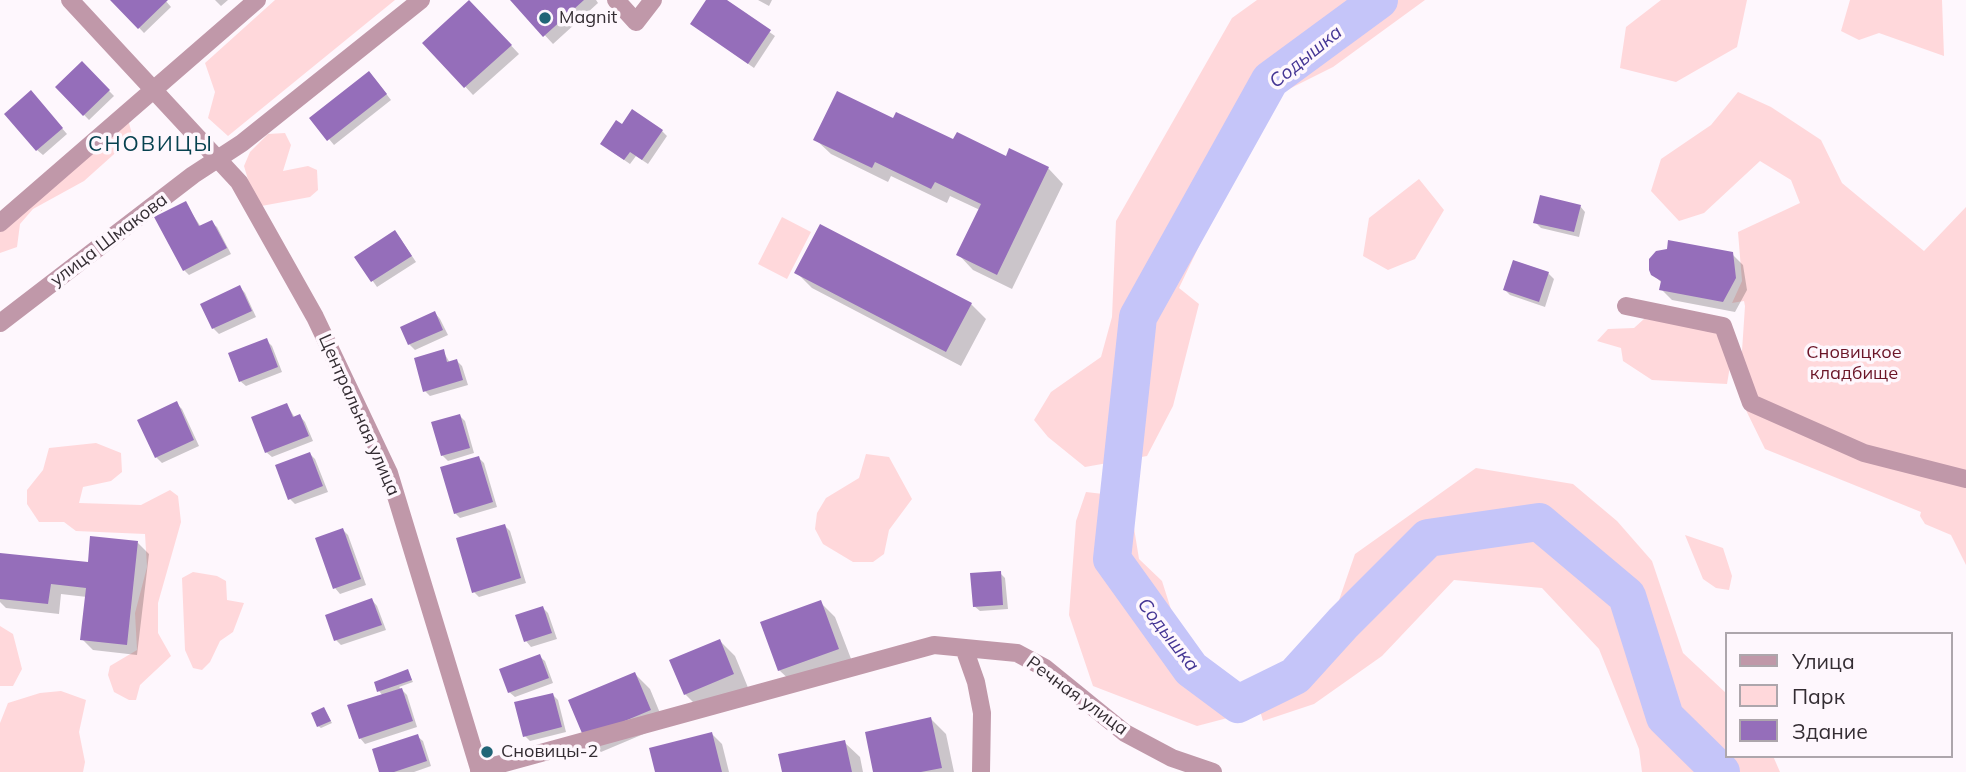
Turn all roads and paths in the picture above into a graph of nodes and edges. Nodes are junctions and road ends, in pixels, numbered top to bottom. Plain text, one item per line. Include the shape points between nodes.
1 (70, 0) edge
2 (257, 0) edge
3 (421, 0) edge
4 (615, 0) edge
5 (653, 0) edge
6 (153, 91) junction
7 (218, 158) junction
8 (0, 223) edge
9 (1626, 306) dead end
10 (0, 323) edge
11 (1966, 480) edge
12 (964, 648) junction
13 (480, 771) edge
14 (981, 772) edge
15 (1213, 772) edge

1 - 6 street
2 - 6 street
3 - 7 street, улица Шмакова
4 - 5 street via 636,22
6 - 7 street, Центральная улица
6 - 8 street
7 - 10 street, улица Шмакова
7 - 13 street, Центральная улица via 239,183 315,317 389,473
9 - 11 street via 1723,326 1751,403 1864,453
12 - 13 street, Речная улица via 934,645
12 - 14 street via 982,713
12 - 15 street, Речная улица via 1017,653 1045,668 1125,733 1172,758

